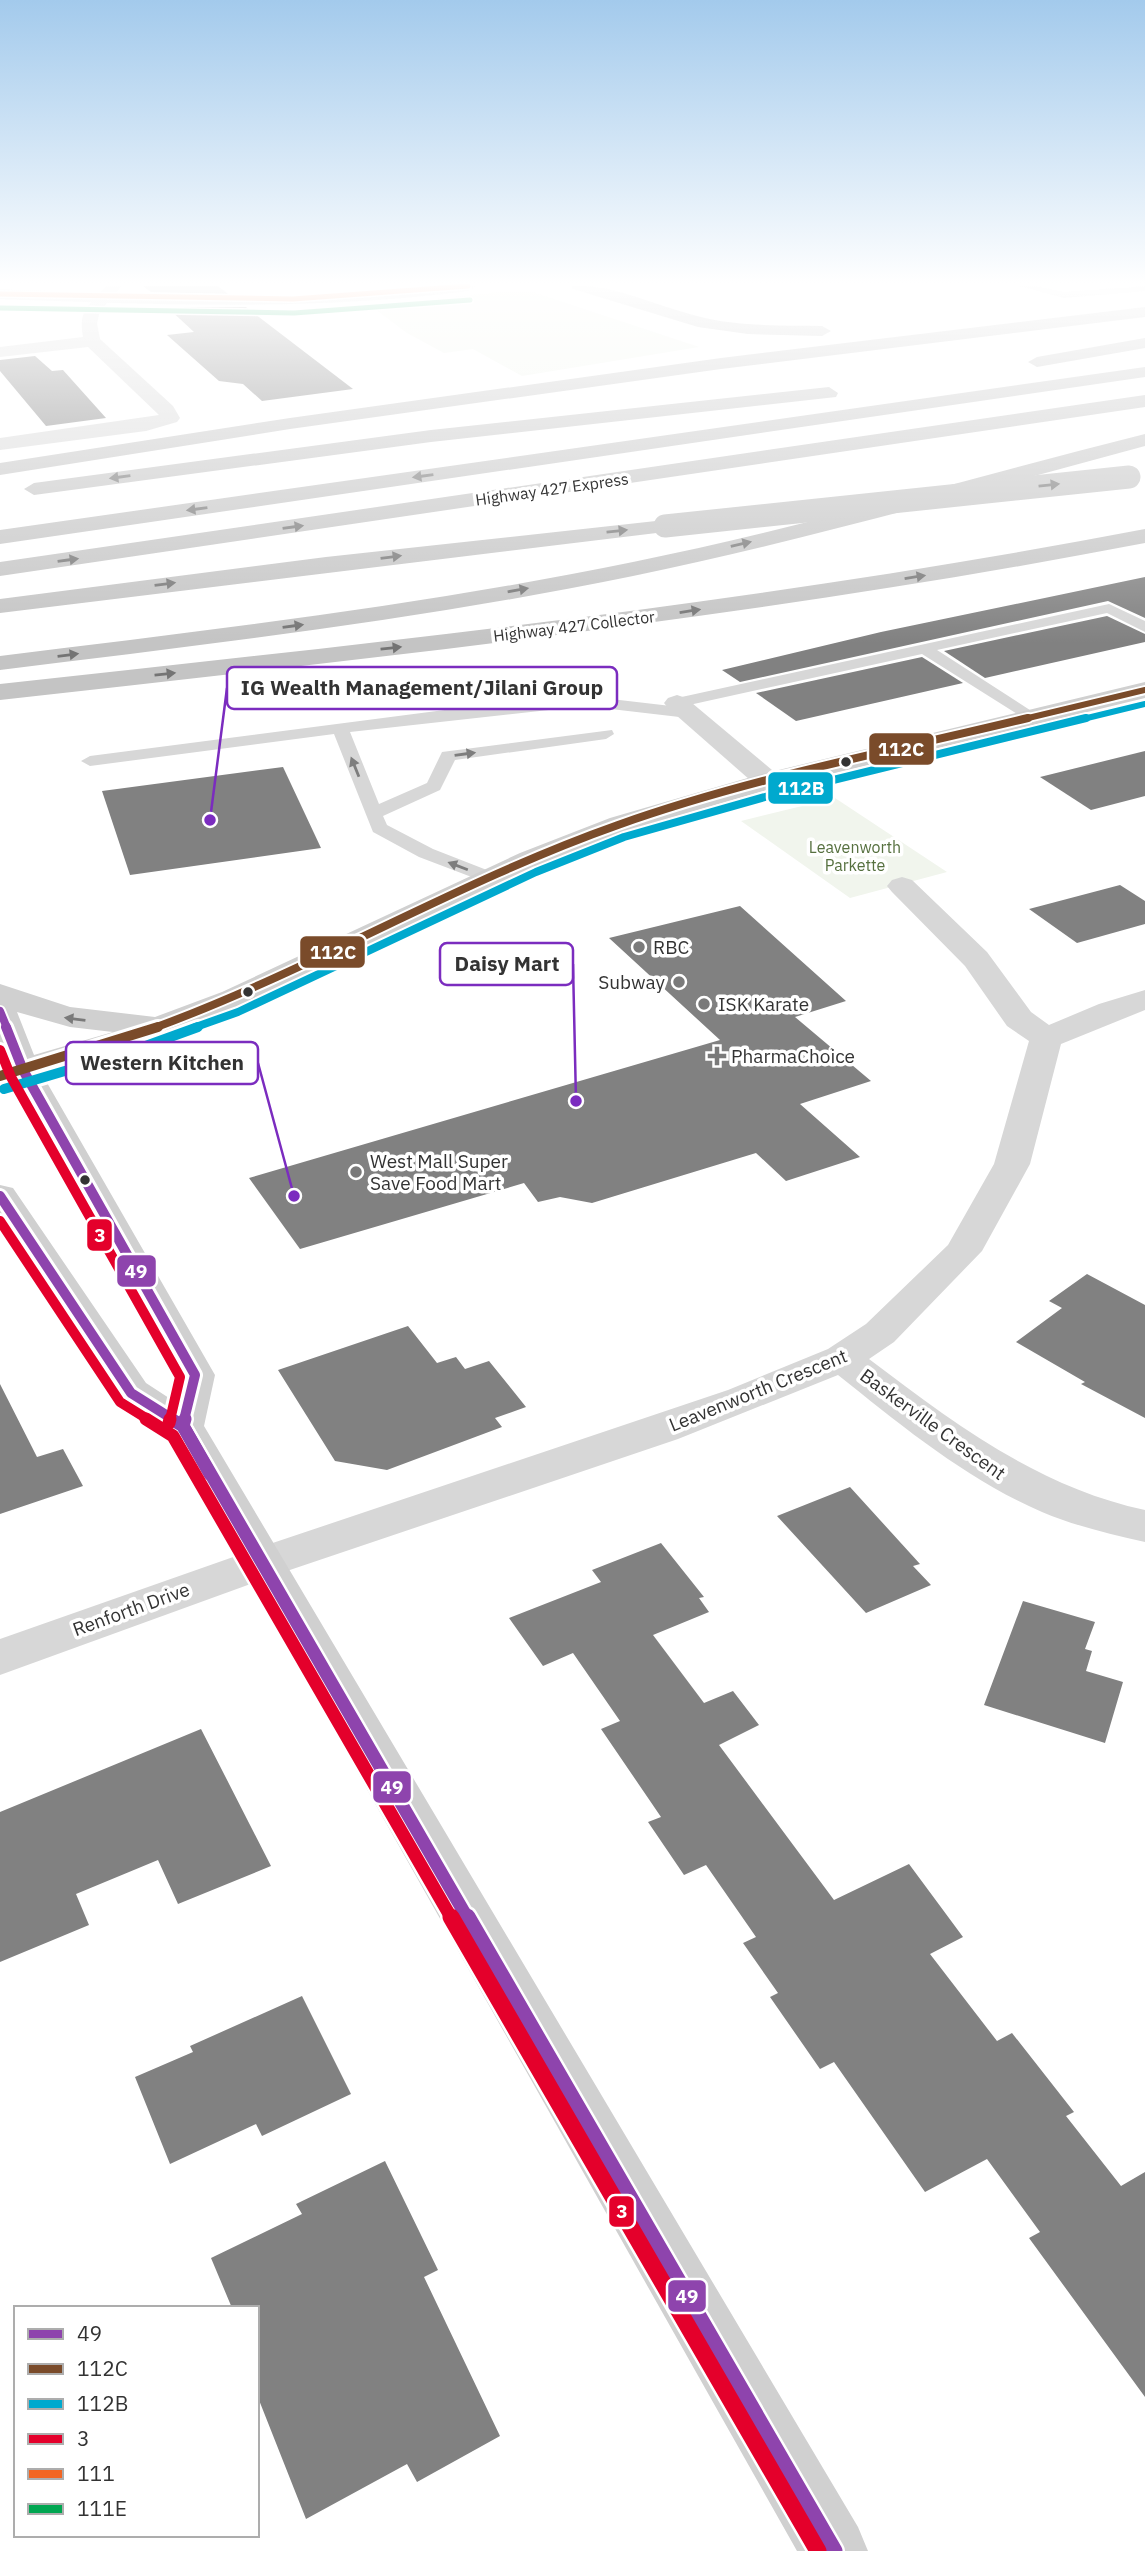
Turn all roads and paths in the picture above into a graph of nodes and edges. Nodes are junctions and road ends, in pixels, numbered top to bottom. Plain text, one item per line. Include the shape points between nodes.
1 (161, 405) edge
2 (424, 405) edge
3 (703, 405) edge
4 (756, 405) edge
5 (916, 405) edge
6 (1117, 405) edge
7 (1145, 440) edge
8 (0, 444) edge
9 (0, 468) edge
10 (299, 473) dead end
11 (1137, 476) edge
12 (14, 492) dead end
13 (108, 501) dead end
14 (0, 517) edge
15 (1145, 536) edge
16 (0, 537) edge
17 (0, 569) edge
18 (0, 606) edge
19 (1145, 627) edge
20 (923, 648) junction
21 (0, 663) edge
22 (1145, 690) edge
23 (0, 692) edge
24 (511, 707) junction
25 (682, 708) junction
26 (1030, 717) junction
27 (340, 729) junction
28 (606, 734) dead end
29 (534, 744) junction
30 (90, 761) dead end
31 (768, 781) junction
32 (374, 813) junction
33 (490, 878) junction
34 (902, 886) dead end
35 (0, 994) edge
36 (1145, 1000) edge
37 (0, 1011) edge
38 (167, 1025) junction
39 (1046, 1038) junction
40 (12, 1073) edge
41 (0, 1196) edge
42 (842, 1358) junction
43 (183, 1426) junction
44 (1145, 1526) edge
45 (262, 1563) junction
46 (0, 1657) edge
47 (834, 2551) edge

1 - 8 street via 170,418
2 - 9 highway
3 -> 12 highway
10 -> 4 highway
5 -> 16 highway, Highway 427 Express
17 -> 6 highway, Highway 427 Express
21 -> 7 highway via 384,614 633,569 855,518
18 -> 11 highway, bridge via 326,564
13 - 14 highway
23 -> 15 highway, Highway 427 Collector via 585,626 1028,560
19 - 20 lane via 1109,608
20 - 25 lane
20 - 26 lane
22 - 26 main road
24 - 25 lane via 585,701
24 - 27 lane
24 - 29 lane
25 - 31 street
26 - 31 main road
27 - 30 lane
32 -> 27 lane
28 - 29 lane
32 -> 29 lane via 434,786 448,756
31 - 33 main road via 620,824
33 -> 32 lane via 379,828
33 - 38 main road via 233,999
34 - 39 street via 976,959 1019,1019
38 -> 35 main road via 70,1020
36 - 39 street
37 - 40 main road
38 - 40 main road
39 - 42 street, Leavenworth Crescent via 1012,1164 963,1251 880,1333
40 - 43 main road via 195,1375
41 - 43 main road via 131,1393
42 - 44 street, Baskerville Crescent via 987,1467 1086,1512
42 - 45 street, Leavenworth Crescent via 686,1421
43 - 45 main road
45 - 46 street, Renforth Drive
45 - 47 main road

